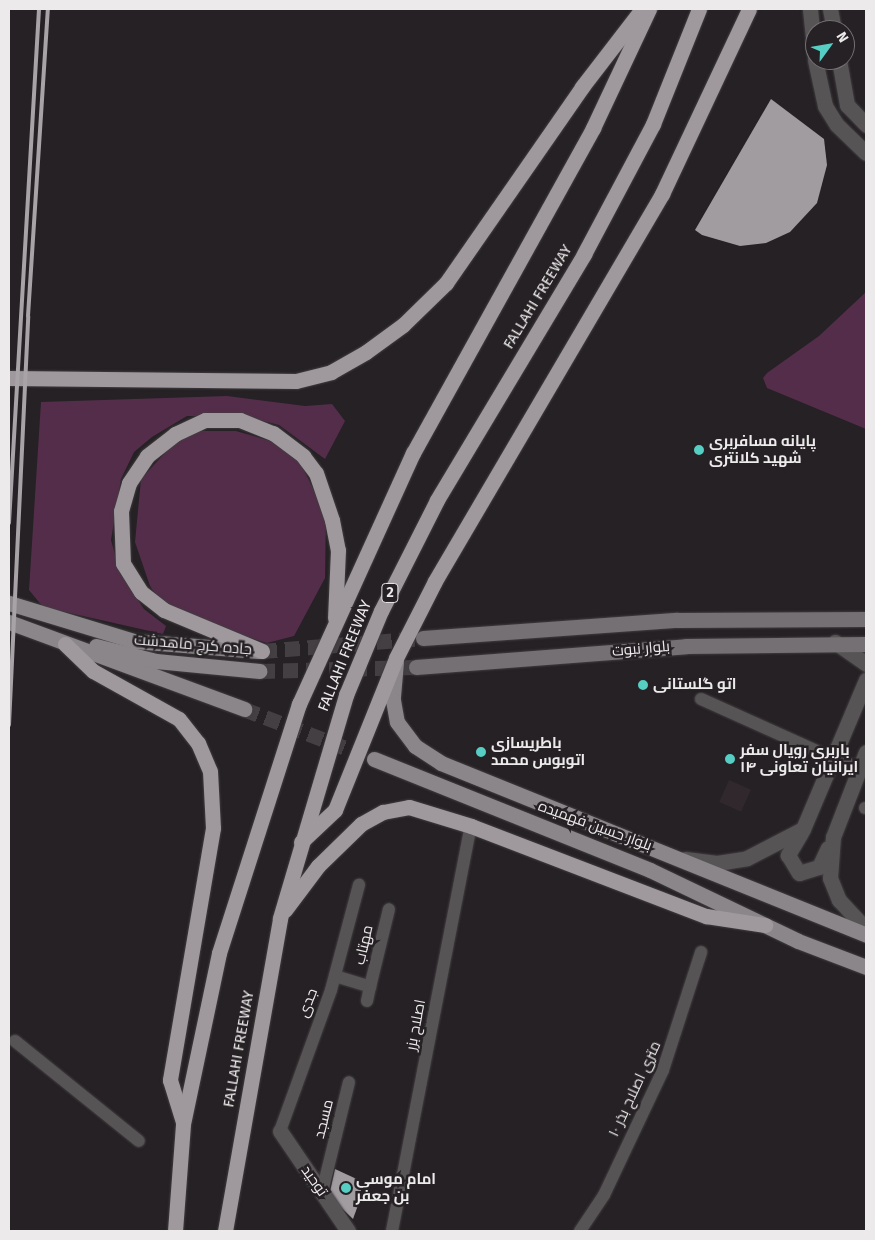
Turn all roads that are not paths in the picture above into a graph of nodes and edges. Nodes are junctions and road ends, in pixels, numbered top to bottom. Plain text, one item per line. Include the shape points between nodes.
1 (642, 9) edge
2 (649, 9) edge
3 (699, 9) edge
4 (749, 9) edge
5 (818, 70) edge
6 (841, 70) edge
7 (866, 125) edge
8 (866, 153) edge
9 (9, 378) edge
10 (9, 603) edge
11 (866, 619) edge
12 (9, 622) edge
13 (335, 627) junction
14 (423, 638) tunnel mouth
15 (834, 641) junction
16 (65, 644) junction
17 (866, 644) edge
18 (262, 652) joint
19 (396, 658) junction
20 (866, 664) edge
21 (416, 667) tunnel mouth
22 (260, 671) tunnel mouth
23 (866, 680) edge
24 (701, 699) dead end
25 (244, 709) tunnel mouth
26 (866, 752) edge
27 (832, 758) junction
28 (374, 759) tunnel mouth
29 (860, 770) junction
30 (471, 826) junction
31 (803, 829) junction
32 (833, 837) junction
33 (300, 843) junction
34 (683, 858) junction
35 (359, 885) dead end
36 (389, 909) dead end
37 (280, 918) junction
38 (764, 925) junction
39 (866, 929) edge
40 (866, 935) edge
41 (701, 952) dead end
42 (866, 967) edge
43 (335, 976) junction
44 (370, 988) junction
45 (367, 1002) dead end
46 (15, 1042) dead end
47 (349, 1082) dead end
48 (183, 1124) junction
49 (280, 1131) joint
50 (139, 1141) dead end
51 (322, 1192) junction
52 (175, 1231) edge
53 (225, 1231) edge
54 (348, 1231) edge
55 (392, 1231) edge
56 (580, 1231) edge

1 - 9 highway via 582,87 446,283 403,325 366,352 331,372 296,381
2 - 13 highway, FALLAHI FREEWAY via 593,128 413,454
3 - 33 highway, FALLAHI FREEWAY / 2 via 649,133 584,254 437,500 381,611 346,695
4 - 19 highway via 662,194 435,581
5 - 8 street via 825,106 837,124
6 - 7 street via 847,105
10 - 18 main road, جاده کرج ماهدشت via 134,641
11 - 14 main road, بلوار نبوت via 676,620
12 - 16 main road
13 - 18 highway via 338,550 316,473 274,433 240,420 205,420 175,434 147,456 129,483 120,511 123,563 141,592 164,610
13 - 48 highway, FALLAHI FREEWAY via 299,704 219,953
15 - 17 main road, بلوار نبوت
15 - 20 street
15 - 21 main road, بلوار نبوت via 686,646
16 - 22 main road via 73,641 156,661
16 - 25 main road
16 - 48 highway via 93,671 179,719 198,743 210,771 213,828 170,1080
19 - 33 highway via 334,810
19 - 34 main road, بلوار حسین فهمیده via 393,700 397,722 415,746 510,794
23 - 27 street
24 - 27 street
26 - 29 street
27 - 29 street
27 - 31 street
28 - 38 main road, بلوار حسین فهمیده via 650,870
29 - 32 street
30 - 37 highway via 409,808 383,812 338,844
30 - 38 highway via 706,916
30 - 55 street, اصلاح بزر
31 - 32 street via 788,855 800,873 819,867
31 - 34 street via 747,858 717,863
32 - 39 street via 830,878 839,900
33 - 37 highway, FALLAHI FREEWAY / 2
34 - 40 main road, بلوار حسین فهمیده via 766,898
35 - 43 street, جدی
36 - 44 street, مهتاب
37 - 53 highway, FALLAHI FREEWAY / 2
38 - 42 main road, بلوار حسین فهمیده
41 - 56 street, ۱۰ متری اصلاح بذر via 663,1070 604,1195
43 - 44 street, مهتاب
43 - 49 street, جدی
44 - 45 street, مهتاب
46 - 50 street
47 - 51 street, مسجد
48 - 52 highway, FALLAHI FREEWAY
49 - 51 street, توحید
51 - 54 street, توحید

